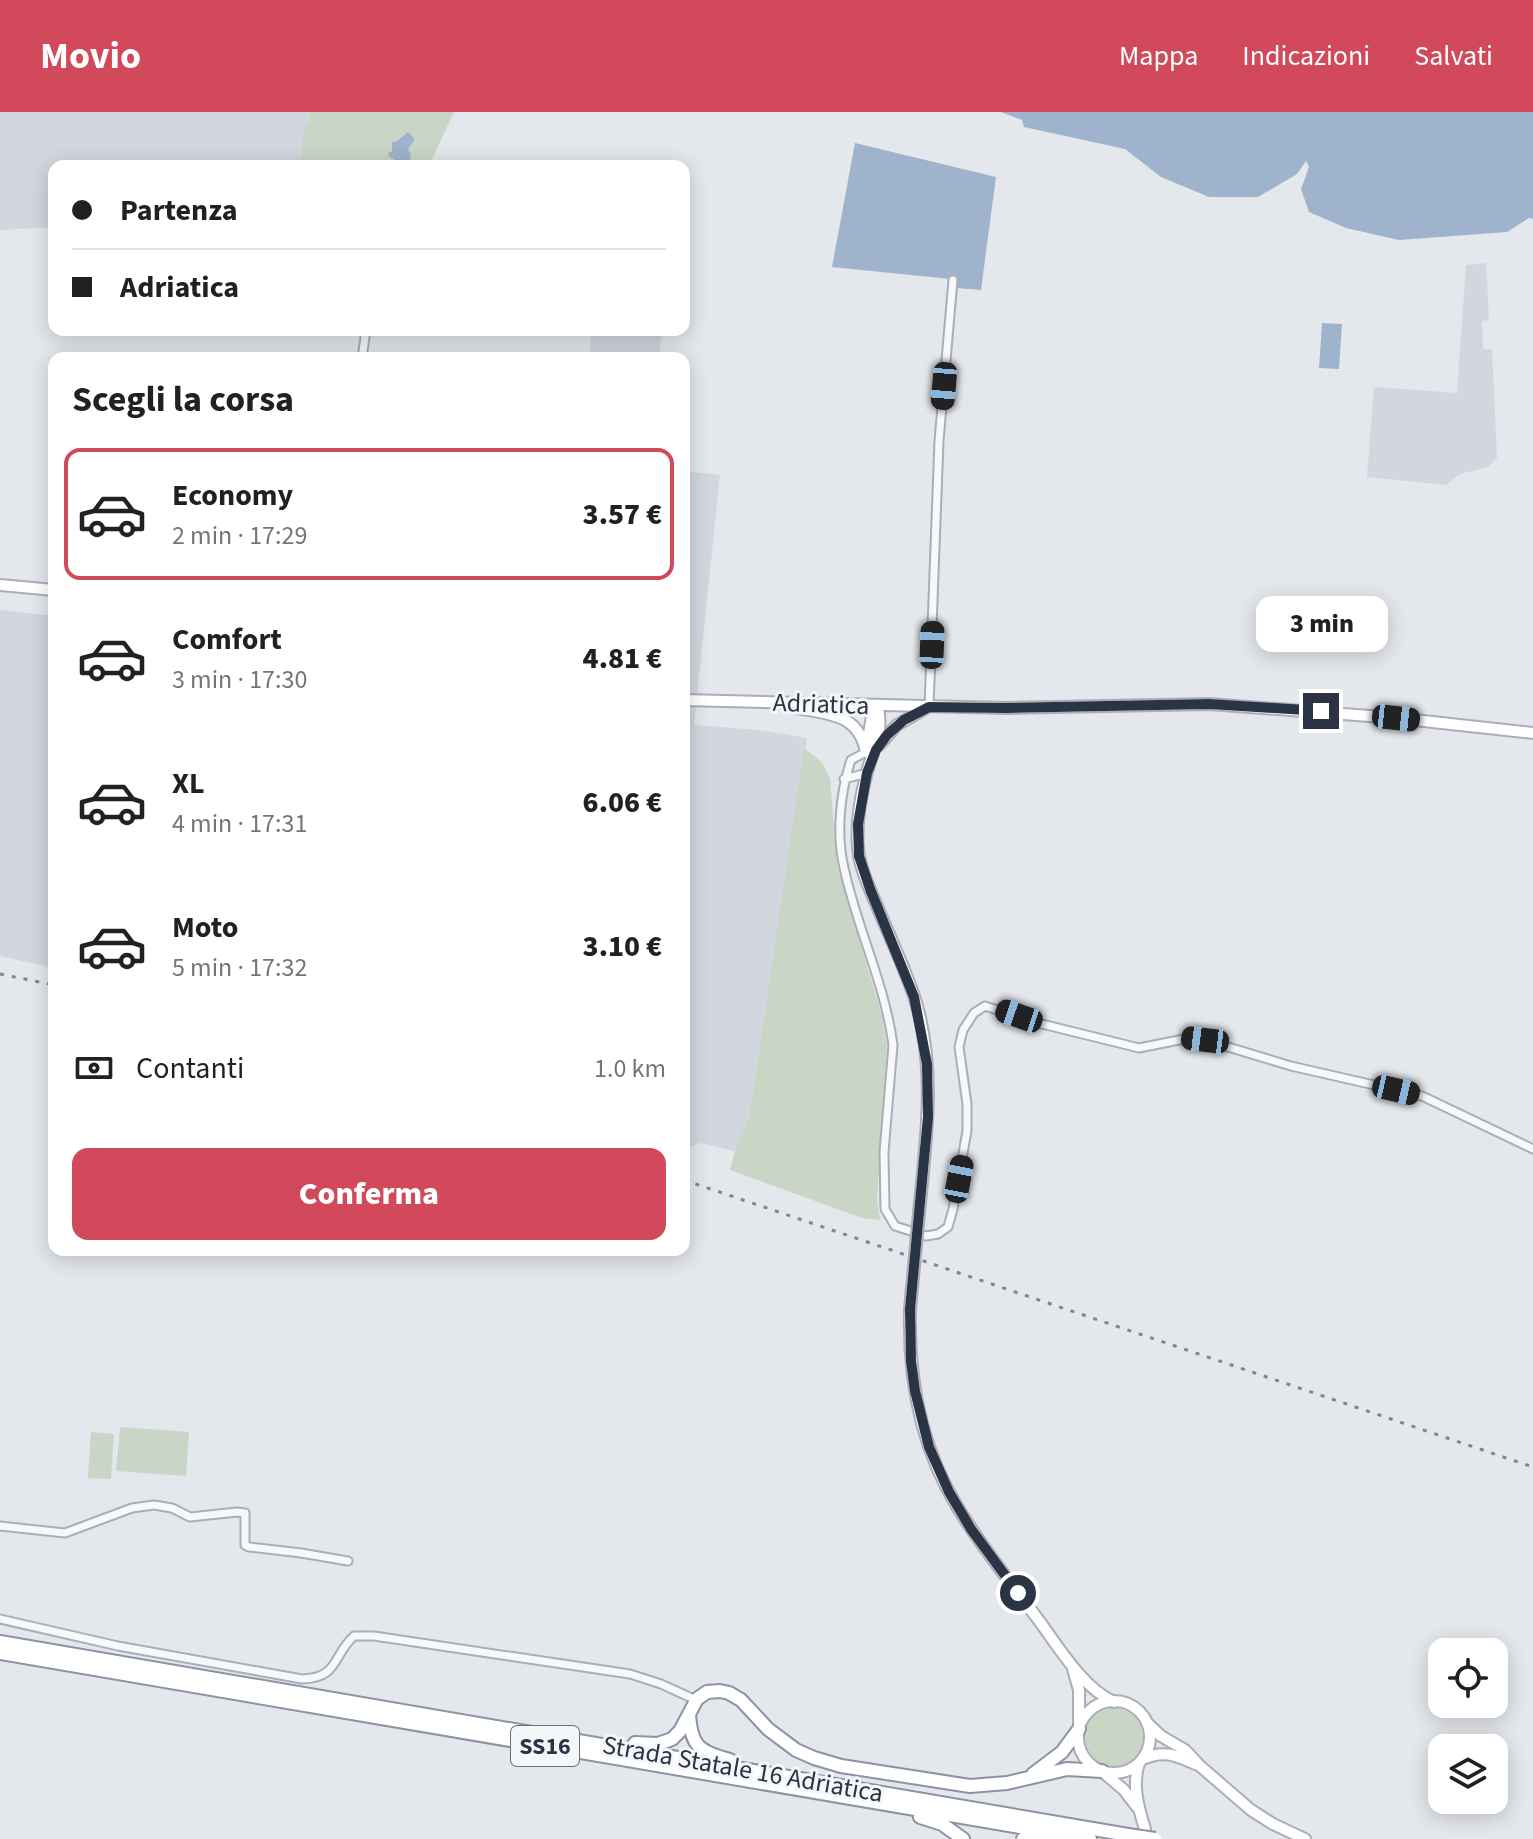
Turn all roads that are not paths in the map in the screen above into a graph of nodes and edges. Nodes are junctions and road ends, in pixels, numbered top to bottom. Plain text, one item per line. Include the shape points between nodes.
1 (953, 280) dead end
2 (0, 585) edge
3 (48, 589) edge
4 (690, 700) edge
5 (761, 702) junction
6 (877, 705) junction
7 (929, 707) junction
8 (1533, 733) edge
9 (871, 751) junction
10 (867, 773) junction
11 (844, 779) junction
12 (1533, 1149) edge
13 (0, 1526) edge
14 (348, 1561) dead end
15 (0, 1619) edge
16 (0, 1642) edge
17 (0, 1653) edge
18 (1066, 1657) junction
19 (696, 1700) junction
20 (1114, 1702) junction
21 (689, 1713) junction
22 (1146, 1721) junction
23 (1079, 1729) junction
24 (564, 1738) junction
25 (1141, 1761) junction
26 (1200, 1766) junction
27 (1102, 1771) junction
28 (1024, 1780) junction
29 (822, 1783) junction
30 (848, 1798) junction
31 (1139, 1811) junction
32 (1145, 1829) dead end
33 (963, 1839) edge
34 (1023, 1839) edge
35 (1065, 1839) edge
36 (1090, 1839) edge
37 (1155, 1839) edge
38 (1305, 1839) edge

1 - 7 street via 939,441
2 - 3 street
4 - 5 street, Adriatica
5 - 6 street, Adriatica
5 - 9 street via 842,718 858,730
6 - 7 street, Adriatica
6 - 9 street via 871,719
7 - 8 street, Adriatica via 1209,704
7 - 9 street via 893,728
9 - 10 street
9 - 11 street via 851,760
10 - 11 street
10 - 18 street, bridge via 858,824 859,856 914,997 927,1064 929,1103 910,1309 913,1383 924,1431 955,1504
11 - 12 street via 843,866 893,1045 884,1152 885,1209 895,1226 926,1236 948,1227 967,1131 959,1047 963,1030 985,1006 1139,1048 1205,1040 1422,1096
13 - 14 street via 65,1533 154,1505 190,1517 237,1512 245,1513 249,1547
15 - 19 street via 302,1679 325,1676 354,1636 374,1636 630,1674
16 - 24 highway, Strada Statale 16 Adriatica / SS16
17 - 30 highway, Strada Statale 16 Adriatica / SS16
18 - 20 street via 1096,1691
18 - 23 street via 1079,1690
19 - 21 highway, SS16
19 - 28 highway via 713,1691 729,1693 785,1742 830,1763 959,1785
20 - 22 street via 1133,1707
20 - 23 street via 1093,1708
21 - 24 highway, SS16 via 677,1735 661,1744
21 - 29 highway, SS16 via 693,1740 707,1753
22 - 25 street via 1149,1740
22 - 26 street
23 - 27 street via 1082,1753
23 - 28 highway via 1057,1757
24 - 29 highway, Strada Statale 16 Adriatica / SS16
25 - 26 street via 1165,1753
25 - 27 street via 1122,1772
25 - 31 street via 1135,1782
26 - 38 street via 1251,1810
27 - 28 highway via 1070,1768
27 - 31 street
29 - 37 highway, Strada Statale 16 Adriatica / SS16, bridge
30 - 33 highway, SS16 via 932,1820
30 - 36 highway, Strada Statale 16 Adriatica / SS16
31 - 32 street
34 - 35 highway

